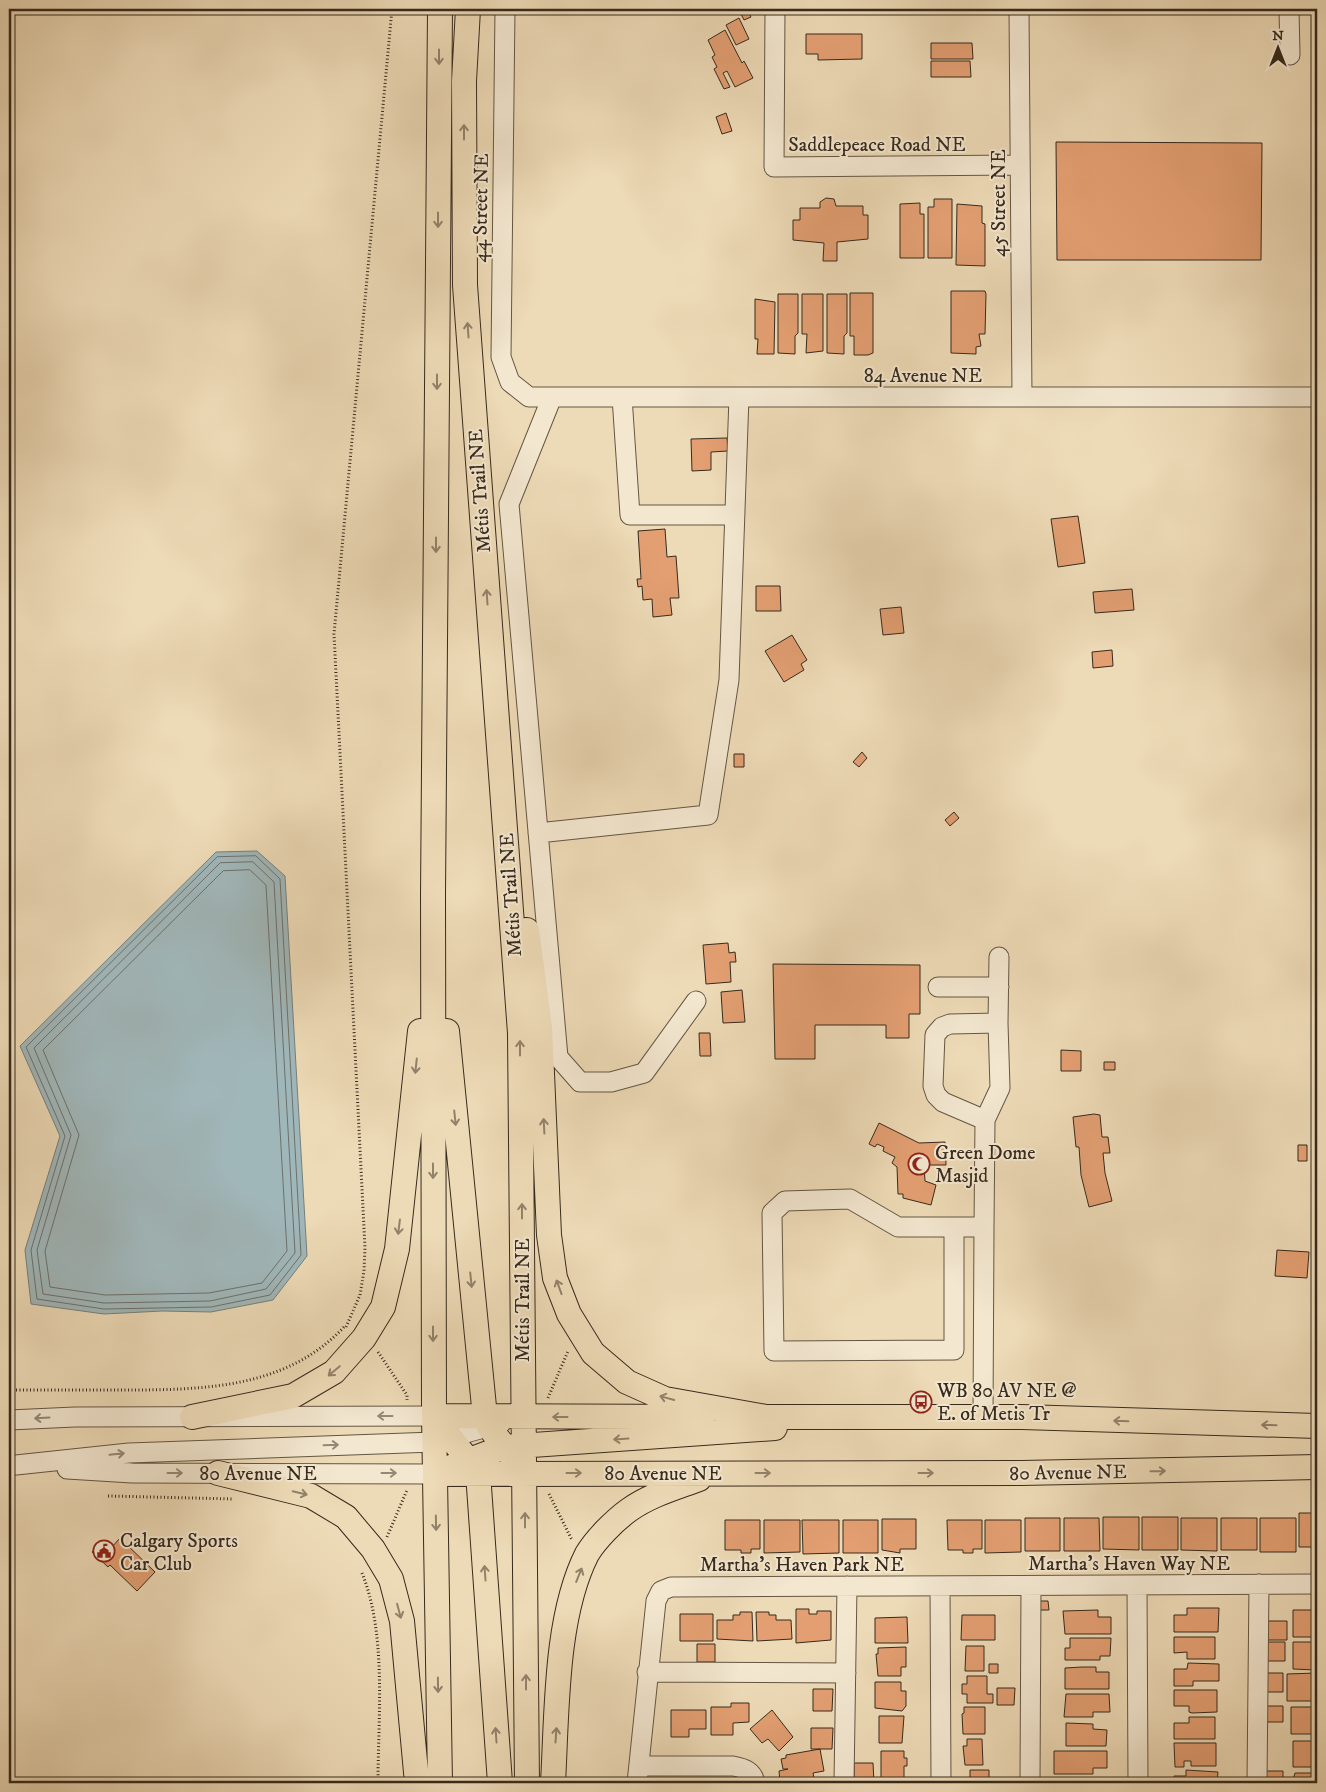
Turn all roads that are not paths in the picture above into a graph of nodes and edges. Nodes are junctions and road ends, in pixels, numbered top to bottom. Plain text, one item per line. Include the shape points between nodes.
1 (440, 9) edge
2 (468, 9) edge
3 (505, 9) edge
4 (775, 9) edge
5 (1019, 9) edge
6 (1289, 9) edge
7 (1290, 55) dead end
8 (1020, 165) junction
9 (529, 397) joint
10 (552, 397) junction
11 (622, 397) junction
12 (739, 397) junction
13 (1022, 397) junction
14 (1317, 397) edge
15 (735, 515) junction
16 (491, 645) junction
17 (538, 833) junction
18 (433, 895) junction
19 (999, 957) dead end
20 (938, 987) dead end
21 (999, 987) junction
22 (696, 1001) dead end
23 (998, 1023) junction
24 (985, 1120) junction
25 (954, 1227) junction
26 (984, 1227) junction
27 (434, 1416) junction
28 (192, 1417) junction
29 (523, 1417) junction
30 (766, 1417) junction
31 (931, 1417) junction
32 (983, 1418) junction
33 (9, 1420) edge
34 (487, 1422) junction
35 (1317, 1426) edge
36 (442, 1440) junction
37 (514, 1446) junction
38 (12, 1465) edge
39 (473, 1466) junction
40 (1317, 1467) edge
41 (218, 1473) junction
42 (715, 1473) junction
43 (435, 1474) junction
44 (525, 1474) junction
45 (1259, 1584) junction
46 (1317, 1584) edge
47 (1137, 1585) junction
48 (847, 1586) junction
49 (940, 1586) junction
50 (1030, 1586) junction
51 (647, 1672) junction
52 (846, 1673) junction
53 (638, 1775) edge
54 (417, 1783) edge
55 (440, 1783) edge
56 (500, 1783) edge
57 (527, 1783) edge
58 (552, 1783) edge
59 (755, 1783) edge
60 (844, 1783) edge
61 (941, 1783) edge
62 (1030, 1783) edge
63 (1138, 1783) edge
64 (1257, 1783) edge

1 -> 18 main road, Métis Trail NE
16 -> 2 main road, Métis Trail NE via 465,284 464,81
3 - 9 street, 44 Street NE via 501,357 510,382
4 - 8 street, Saddlepeace Road NE via 774,167
5 - 8 street, 45 Street NE
6 - 7 street
8 - 13 street, 45 Street NE
9 - 10 street, 84 Avenue NE
10 - 11 street, 84 Avenue NE
10 - 17 street via 509,504
11 - 12 street, 84 Avenue NE
11 - 15 street via 630,515
12 - 13 street, 84 Avenue NE
12 - 15 street
13 - 14 street, 84 Avenue NE
15 - 17 street via 729,680 708,815
29 -> 16 main road, Métis Trail NE via 520,1033
30 -> 16 main road via 665,1399 627,1382 594,1353 569,1314 555,1278 549,1235 540,1027
17 - 22 street via 558,1057 580,1082 611,1082 644,1073
18 -> 27 main road, Métis Trail NE
18 -> 28 main road via 397,1249 382,1307 364,1338 334,1372 293,1396
18 -> 34 main road
19 - 21 street
20 - 21 street
21 - 23 street
23 - 24 street via 1000,1088
23 - 24 street via 950,1024 942,1027 935,1036 933,1086 936,1095 943,1102
24 - 26 street
25 - 25 street via 898,1227 850,1200 785,1201 772,1213 774,1351 954,1350
25 - 26 street
26 - 32 street
27 -> 28 street
27 - 34 main road
27 - 36 main road
28 -> 33 street
30 -> 29 main road
29 - 34 main road
29 - 37 main road, Métis Trail NE
30 - 31 main road
31 - 32 main road
31 -> 37 main road
35 -> 32 main road
34 - 36 street
34 - 37 main road
38 -> 36 street via 129,1453
36 - 39 main road
36 - 43 main road
37 - 39 main road
37 - 44 main road
38 -> 41 street, 80 Avenue NE via 132,1473
39 - 43 main road, 80 Avenue NE
39 - 44 main road, 80 Avenue NE
56 -> 39 main road
42 -> 40 main road, 80 Avenue NE via 1021,1474
41 -> 43 street, 80 Avenue NE
41 -> 54 main road via 311,1496 346,1517 373,1549 391,1579 402,1622
44 -> 42 main road, 80 Avenue NE
58 -> 42 main road via 560,1667 570,1597 588,1553 629,1510 660,1493
43 -> 55 main road
57 -> 44 main road
45 - 46 street, Martha's Haven Way NE
45 - 47 street, Martha's Haven Way NE
45 - 64 street
47 - 50 street, Martha's Haven Way NE
47 - 63 street
48 - 49 street, Martha's Haven Park NE
48 - 51 street, Martha's Haven Park NE via 671,1587 661,1591 656,1601
48 - 52 street
49 - 50 street, Martha's Haven Way NE
49 - 61 street
50 - 62 street
51 - 52 street
51 - 53 street, Martha's Haven Park NE
52 - 60 street
53 - 59 street via 733,1766 746,1769

